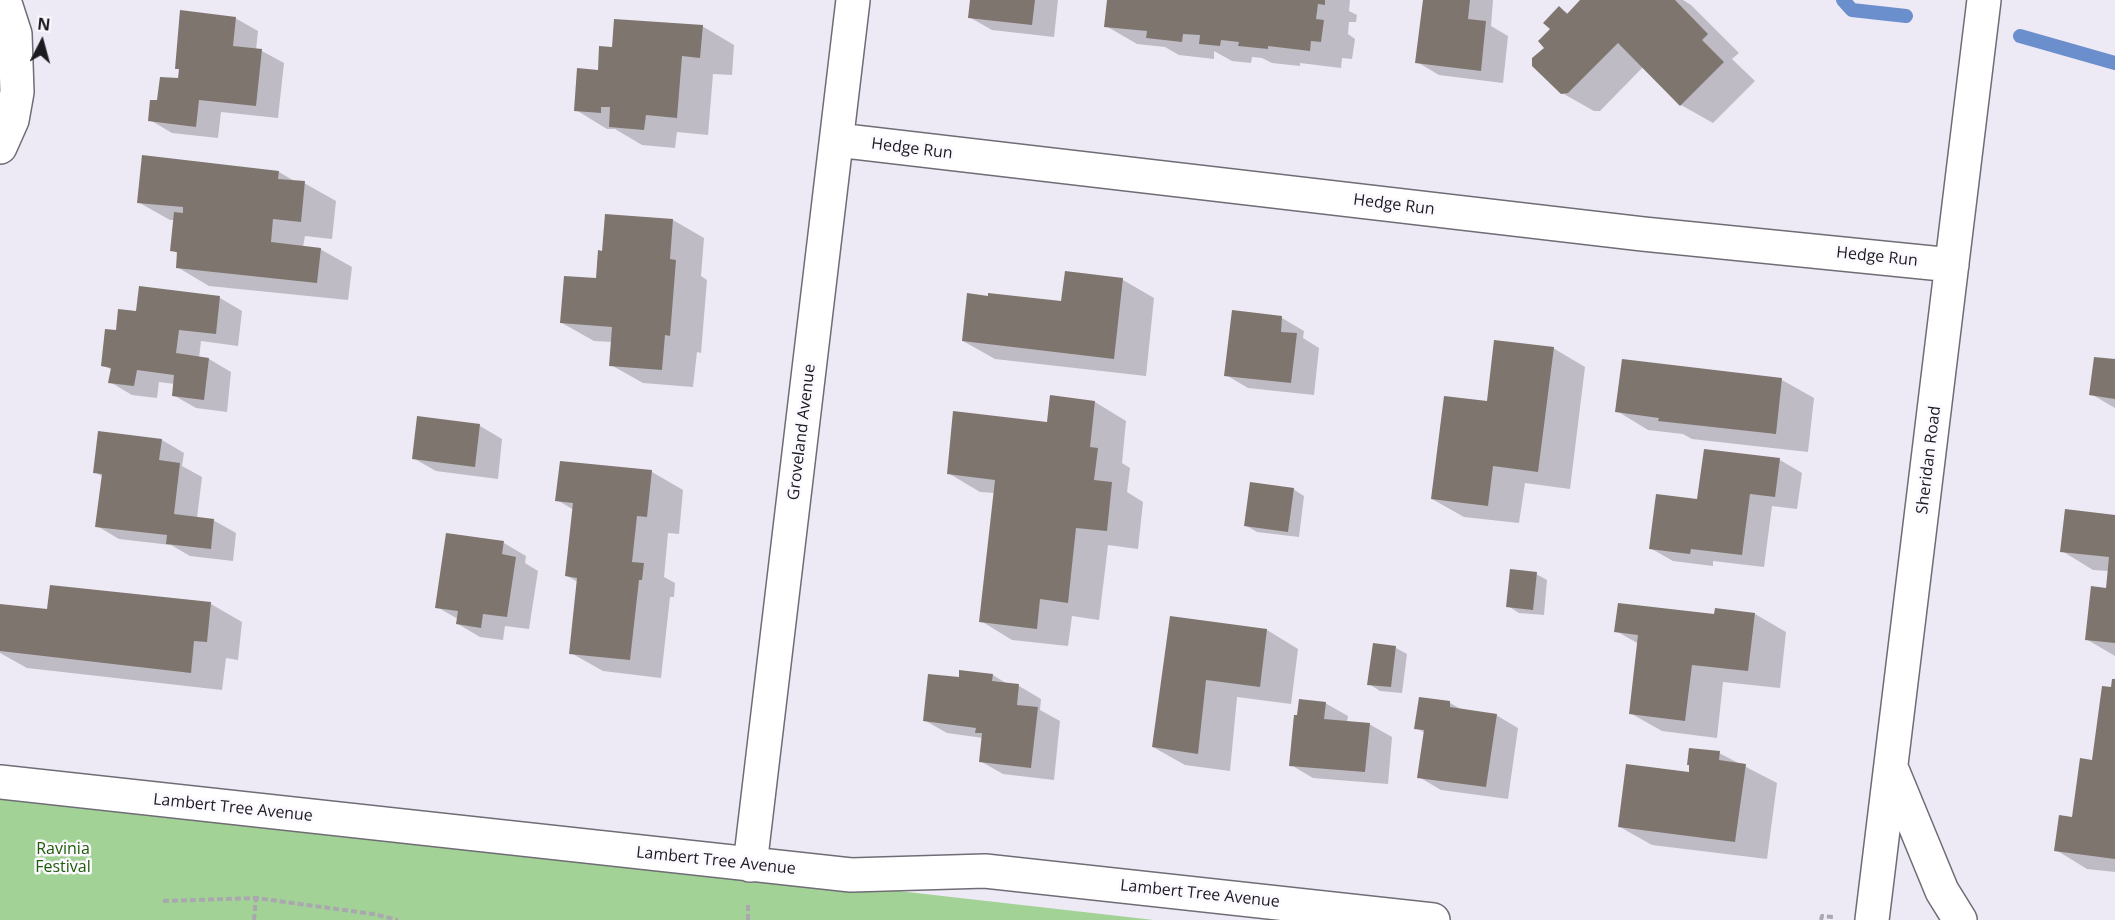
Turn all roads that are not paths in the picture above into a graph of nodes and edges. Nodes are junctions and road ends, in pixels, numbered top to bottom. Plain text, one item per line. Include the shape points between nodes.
1 (4, 0) edge
2 (853, 0) edge
3 (1984, 0) edge
4 (837, 140) junction
5 (0, 147) edge
6 (1952, 265) junction
7 (1891, 768) junction
8 (0, 782) edge
9 (750, 865) junction
10 (1433, 920) edge
11 (1872, 920) edge
12 (1960, 920) edge

1 - 5 street via 15,34 17,92 12,120
2 - 4 street, Groveland Avenue
3 - 6 street, Sheridan Road
4 - 6 street, Hedge Run via 1642,234
4 - 9 street, Groveland Avenue
6 - 7 street, Sheridan Road
7 - 11 street, Sheridan Road
7 - 12 street via 1929,863
8 - 9 street, Lambert Tree Avenue
9 - 10 street, Lambert Tree Avenue via 851,875 985,871

